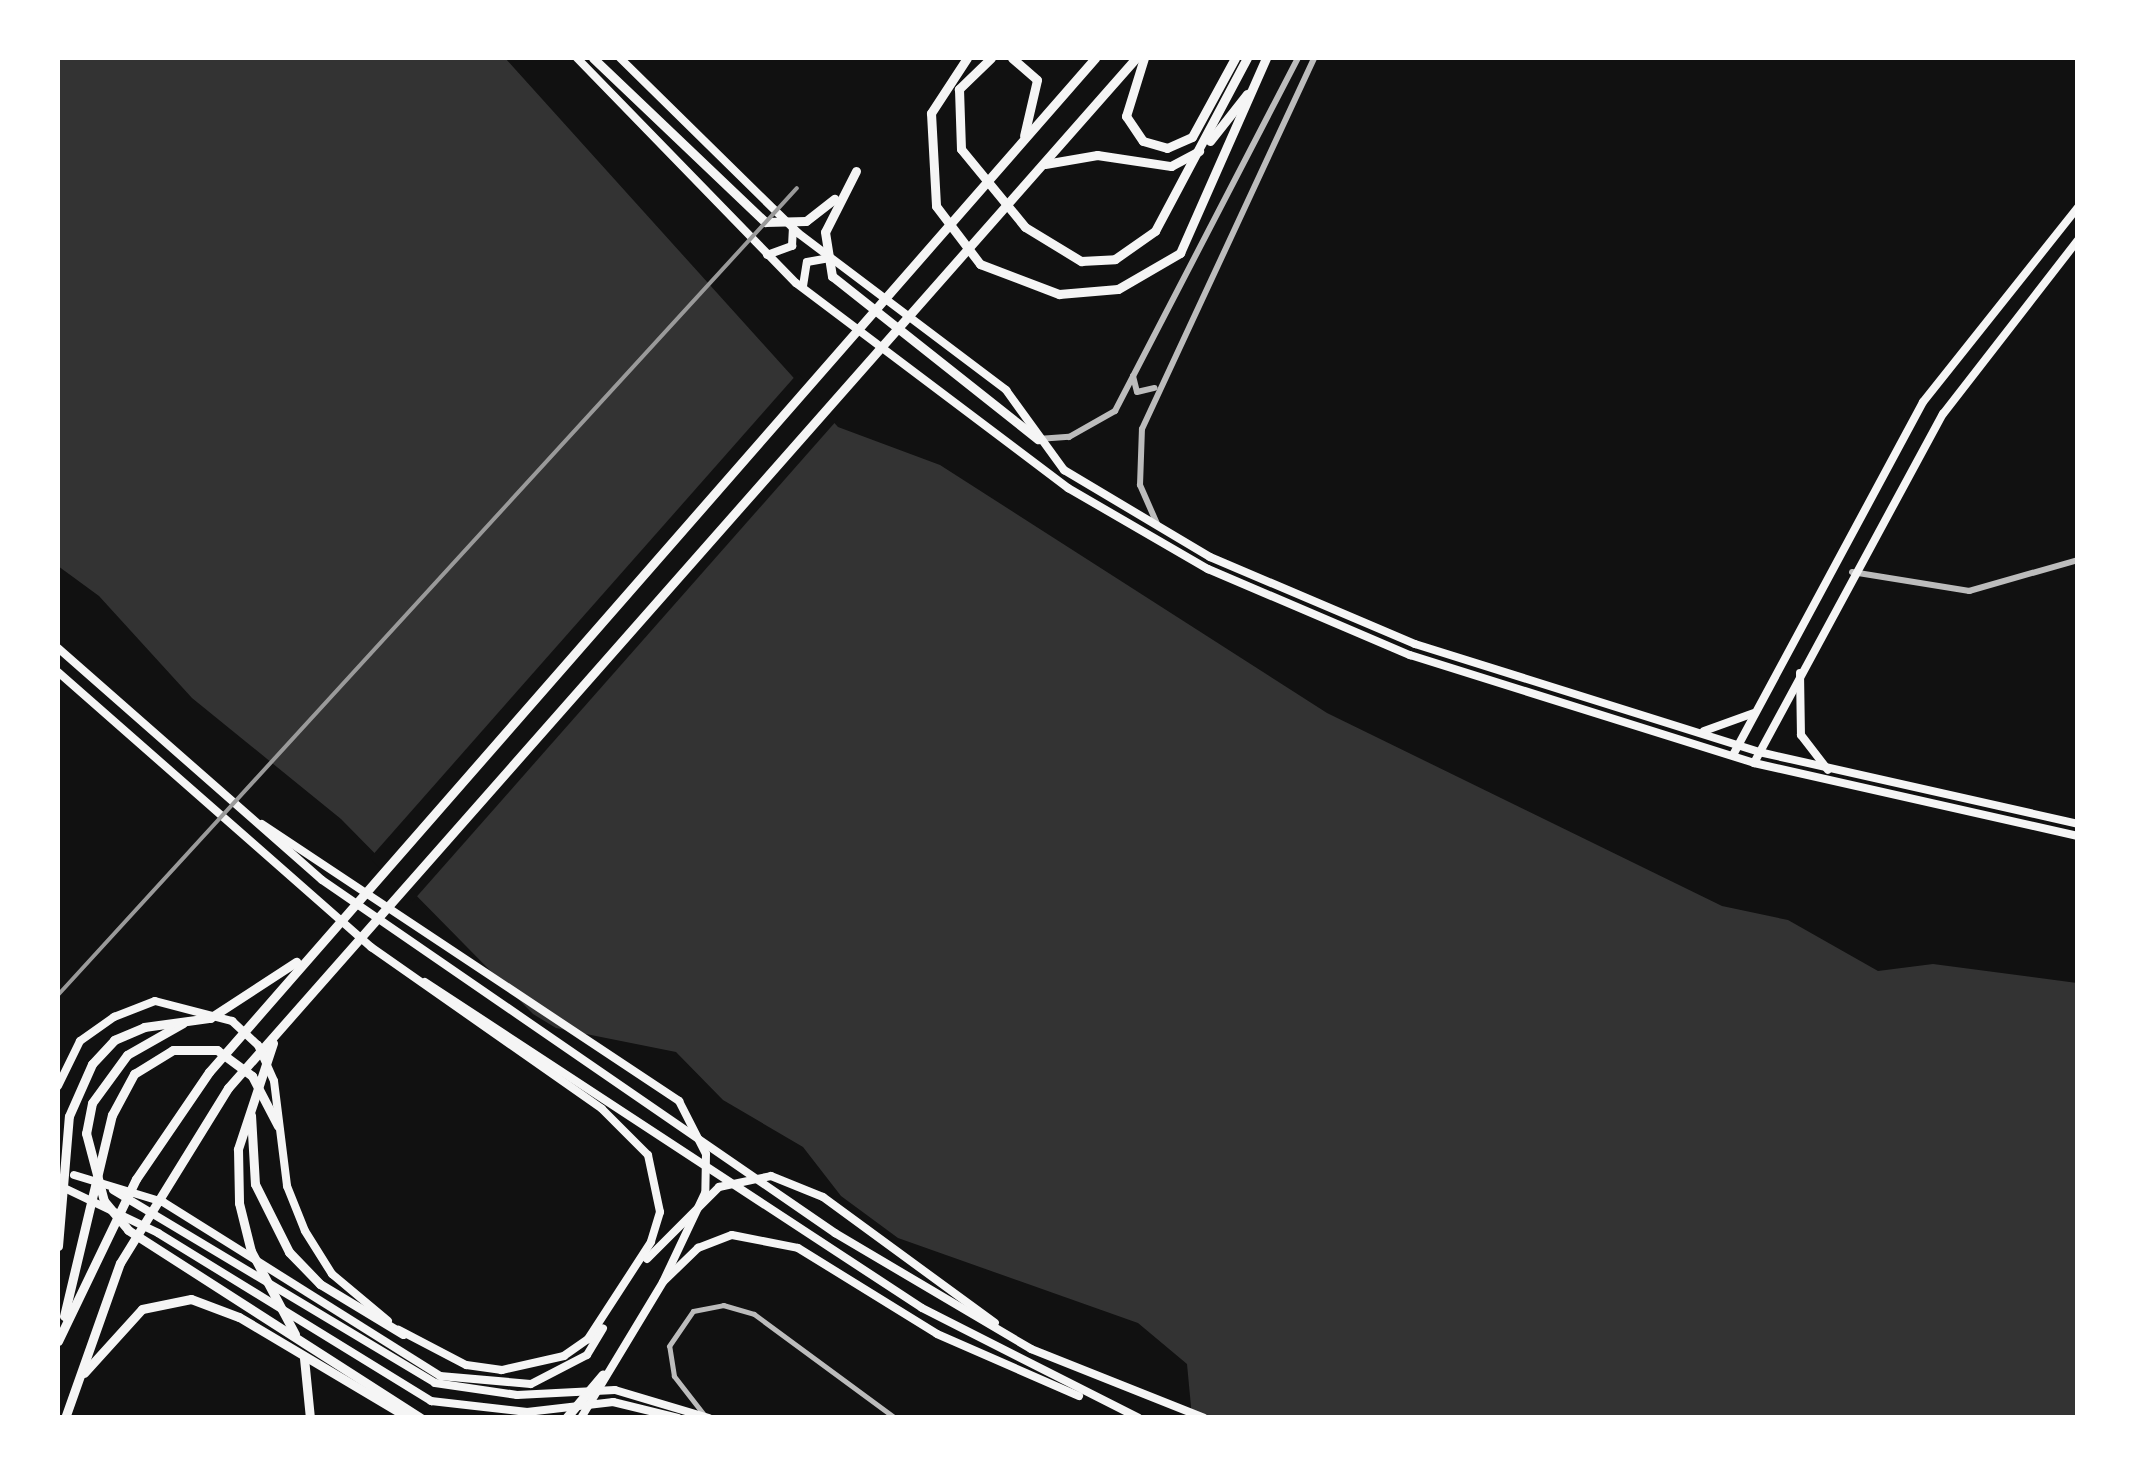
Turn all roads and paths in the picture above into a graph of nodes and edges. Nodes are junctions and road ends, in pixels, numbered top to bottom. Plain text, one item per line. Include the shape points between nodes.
1 (576, 58) edge
2 (593, 58) edge
3 (620, 58) edge
4 (968, 58) edge
5 (991, 58) edge
6 (1012, 58) edge
7 (1095, 58) edge
8 (1140, 58) edge
9 (1235, 58) edge
10 (1247, 58) edge
11 (1266, 58) edge
12 (1298, 58) edge
13 (1314, 58) edge
14 (1255, 83) junction
15 (1022, 140) junction
16 (1042, 165) junction
17 (2078, 207) edge
18 (793, 228) junction
19 (2078, 240) edge
20 (767, 255) junction
21 (830, 258) junction
22 (803, 288) junction
23 (1135, 364) junction
24 (1157, 386) junction
25 (1038, 439) junction
26 (1162, 531) junction
27 (2078, 560) edge
28 (1852, 572) junction
29 (58, 648) edge
30 (1782, 660) junction
31 (58, 672) edge
32 (1800, 673) junction
33 (1754, 713) junction
34 (1697, 732) junction
35 (1738, 744) junction
36 (1758, 752) junction
37 (1732, 755) junction
38 (1754, 762) junction
39 (1836, 775) junction
40 (245, 814) junction
41 (2078, 824) edge
42 (2078, 836) edge
43 (371, 947) junction
44 (307, 954) junction
45 (183, 1023) junction
46 (276, 1036) junction
47 (58, 1086) edge
48 (252, 1095) junction
49 (278, 1126) junction
50 (58, 1169) edge
51 (74, 1175) junction
52 (58, 1185) edge
53 (58, 1246) edge
54 (634, 1278) junction
55 (663, 1282) junction
56 (613, 1311) junction
57 (403, 1334) junction
58 (58, 1339) edge
59 (1031, 1349) junction
60 (603, 1374) junction
61 (72, 1394) junction
62 (1098, 1402) junction
63 (654, 1409) junction
64 (707, 1417) edge
65 (65, 1418) edge
66 (310, 1418) edge
67 (408, 1418) edge
68 (421, 1418) edge
69 (566, 1418) edge
70 (581, 1418) edge
71 (636, 1418) edge
72 (678, 1418) edge
73 (896, 1418) edge
74 (1139, 1418) edge
75 (1204, 1418) edge

1 - 20 main road
2 - 25 highway via 734,202 765,222 806,221 856,171 824,232 832,276
3 - 18 main road
4 - 14 highway via 931,113 926,160 936,206 980,264 1060,294 1118,290 1180,253
5 - 10 highway via 971,70 953,116 961,149 1025,227 1081,261 1134,251 1198,158
6 - 15 highway via 1037,80
7 - 15 highway
8 - 9 highway via 1126,100 1143,141 1167,148 1192,136
8 - 16 highway
11 - 14 highway
12 - 23 street via 1180,296
13 - 24 street
14 - 16 highway via 1194,156 1143,166 1097,155
15 - 44 highway
16 - 46 highway
17 - 30 main road via 1923,402
18 - 20 main road via 792,246
18 - 21 main road
19 - 28 main road via 1944,414
20 - 22 main road
21 - 22 main road via 801,268
21 - 25 main road via 1006,390
22 - 37 main road via 1068,488 1208,569 1410,655
23 - 24 street via 1138,392
23 - 25 street via 1116,411 1095,427
24 - 26 street via 1138,467
25 - 26 main road via 1064,470
26 - 34 main road via 1416,644
27 - 28 street via 1970,591
28 - 32 main road
29 - 40 main road
30 - 32 main road via 1784,673
30 - 33 main road
31 - 43 main road
32 - 36 main road
32 - 39 main road via 1801,735
33 - 34 main road via 1729,728
33 - 35 main road
34 - 35 main road
35 - 36 main road
35 - 37 main road
36 - 38 main road
36 - 39 main road
37 - 38 main road
38 - 42 main road
39 - 41 main road
40 - 55 main road via 330,863 678,1102 706,1154 705,1192
40 - 59 main road via 322,880 836,1233
43 - 54 main road via 602,1110 648,1155 660,1212
43 - 62 main road via 922,1308
44 - 45 highway via 242,1002
44 - 58 highway via 166,1133
45 - 53 highway via 114,1040 78,1088
45 - 68 highway via 127,1055 92,1103 88,1152 104,1201 128,1230
46 - 48 highway
46 - 61 highway via 171,1168 120,1263
47 - 49 main road via 80,1040 114,1017 155,1002 196,1006 258,1045
48 - 57 highway via 249,1146 267,1219 320,1284
48 - 66 highway via 239,1202 251,1251 302,1347
49 - 57 main road via 305,1232 332,1274
49 - 58 highway via 237,1060 195,1046 152,1059 112,1116
50 - 51 main road
51 - 56 main road via 140,1191 440,1376 487,1386 565,1372
51 - 64 main road via 171,1218 435,1383 516,1395 615,1390
52 - 63 main road via 158,1233 431,1401 463,1410 614,1402
54 - 56 main road
54 - 59 main road via 694,1204 720,1186 771,1176 823,1197
55 - 60 main road
55 - 62 main road via 698,1248 732,1234 766,1236 982,1357
56 - 57 main road via 564,1356 502,1370 466,1365
59 - 75 main road
60 - 69 highway
60 - 70 main road
61 - 65 highway
61 - 67 highway via 122,1328 166,1298 213,1306
62 - 74 main road
63 - 71 street
63 - 72 main road
64 - 73 street via 674,1376 668,1346 693,1311 723,1305 780,1330

